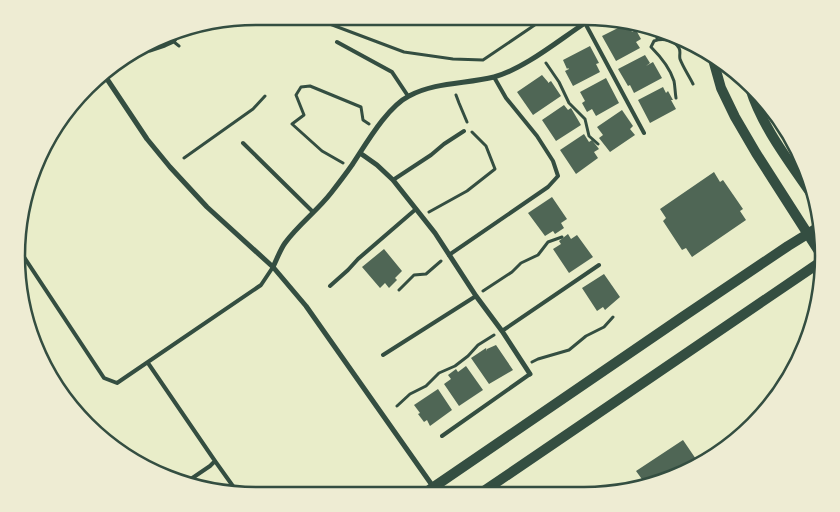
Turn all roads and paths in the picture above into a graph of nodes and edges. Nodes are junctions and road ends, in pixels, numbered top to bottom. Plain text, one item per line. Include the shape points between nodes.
1 (332, 25) edge
2 (535, 25) edge
3 (582, 25) edge
4 (586, 25) edge
5 (657, 37) edge
6 (663, 39) edge
7 (657, 40) junction
8 (174, 42) joint
9 (337, 42) dead end
10 (677, 45) edge
11 (179, 46) dead end
12 (150, 51) edge
13 (540, 54) junction
14 (453, 59) junction
15 (453, 64) dead end
16 (715, 66) edge
17 (494, 77) junction
18 (107, 79) edge
19 (693, 84) dead end
20 (456, 95) dead end
21 (265, 96) dead end
22 (408, 96) junction
23 (676, 98) dead end
24 (753, 99) edge
25 (377, 128) junction
26 (464, 131) dead end
27 (644, 133) dead end
28 (243, 143) dead end
29 (598, 144) dead end
30 (360, 153) junction
31 (184, 158) dead end
32 (350, 168) junction
33 (394, 180) junction
34 (802, 180) edge
35 (416, 209) junction
36 (313, 212) junction
37 (422, 216) junction
38 (813, 230) edge
39 (807, 233) junction
40 (562, 237) dead end
41 (815, 245) edge
42 (449, 255) junction
43 (25, 259) edge
44 (598, 265) dead end
45 (815, 266) edge
46 (273, 267) junction
47 (330, 286) dead end
48 (399, 290) dead end
49 (476, 296) junction
50 (613, 317) dead end
51 (502, 331) junction
52 (383, 355) dead end
53 (148, 363) junction
54 (525, 367) junction
55 (530, 374) joint
56 (397, 406) dead end
57 (442, 436) dead end
58 (215, 461) junction
59 (192, 478) edge
60 (233, 486) edge
61 (434, 487) edge
62 (443, 487) edge
63 (490, 487) edge

1 - 14 path via 404,52
2 - 14 path via 483,60
3 - 13 street
4 - 27 lane
5 - 7 path
6 - 7 path
7 - 23 path via 651,47 668,68
8 - 11 path
8 - 12 path
9 - 22 lane via 392,72
10 - 19 path via 679,58
13 - 17 street
13 - 29 path via 569,103 585,119 588,136
14 - 15 path
16 - 39 main road via 735,117
17 - 22 street via 426,88
17 - 42 lane via 554,161 558,176 548,187
18 - 46 street via 170,167 207,207
20 - 37 path via 470,130 486,146 496,169 467,191
21 - 31 path via 253,109
22 - 25 street via 394,106
24 - 34 main road via 765,124
25 - 30 street
25 - 32 path via 363,120 361,107 310,86 301,87 296,95 304,115 292,124 322,151
26 - 33 lane
28 - 36 lane
30 - 32 street
30 - 33 street
32 - 36 street
33 - 35 street
35 - 37 street
35 - 47 lane
36 - 46 street via 284,244
37 - 42 street
38 - 39 main road
39 - 41 main road
39 - 62 main road
40 - 49 path via 548,242 538,255 521,263
42 - 48 path via 426,274 414,275
42 - 49 street
43 - 53 lane via 104,378 117,383
44 - 51 lane
45 - 63 main road
46 - 53 lane via 260,286
46 - 61 street via 306,306
49 - 51 street
49 - 52 lane
50 - 54 path via 604,327 569,350 538,359
51 - 54 street
51 - 56 path via 478,345 455,366 439,373
53 - 58 lane
54 - 55 street
55 - 57 lane
58 - 59 lane
58 - 60 lane

